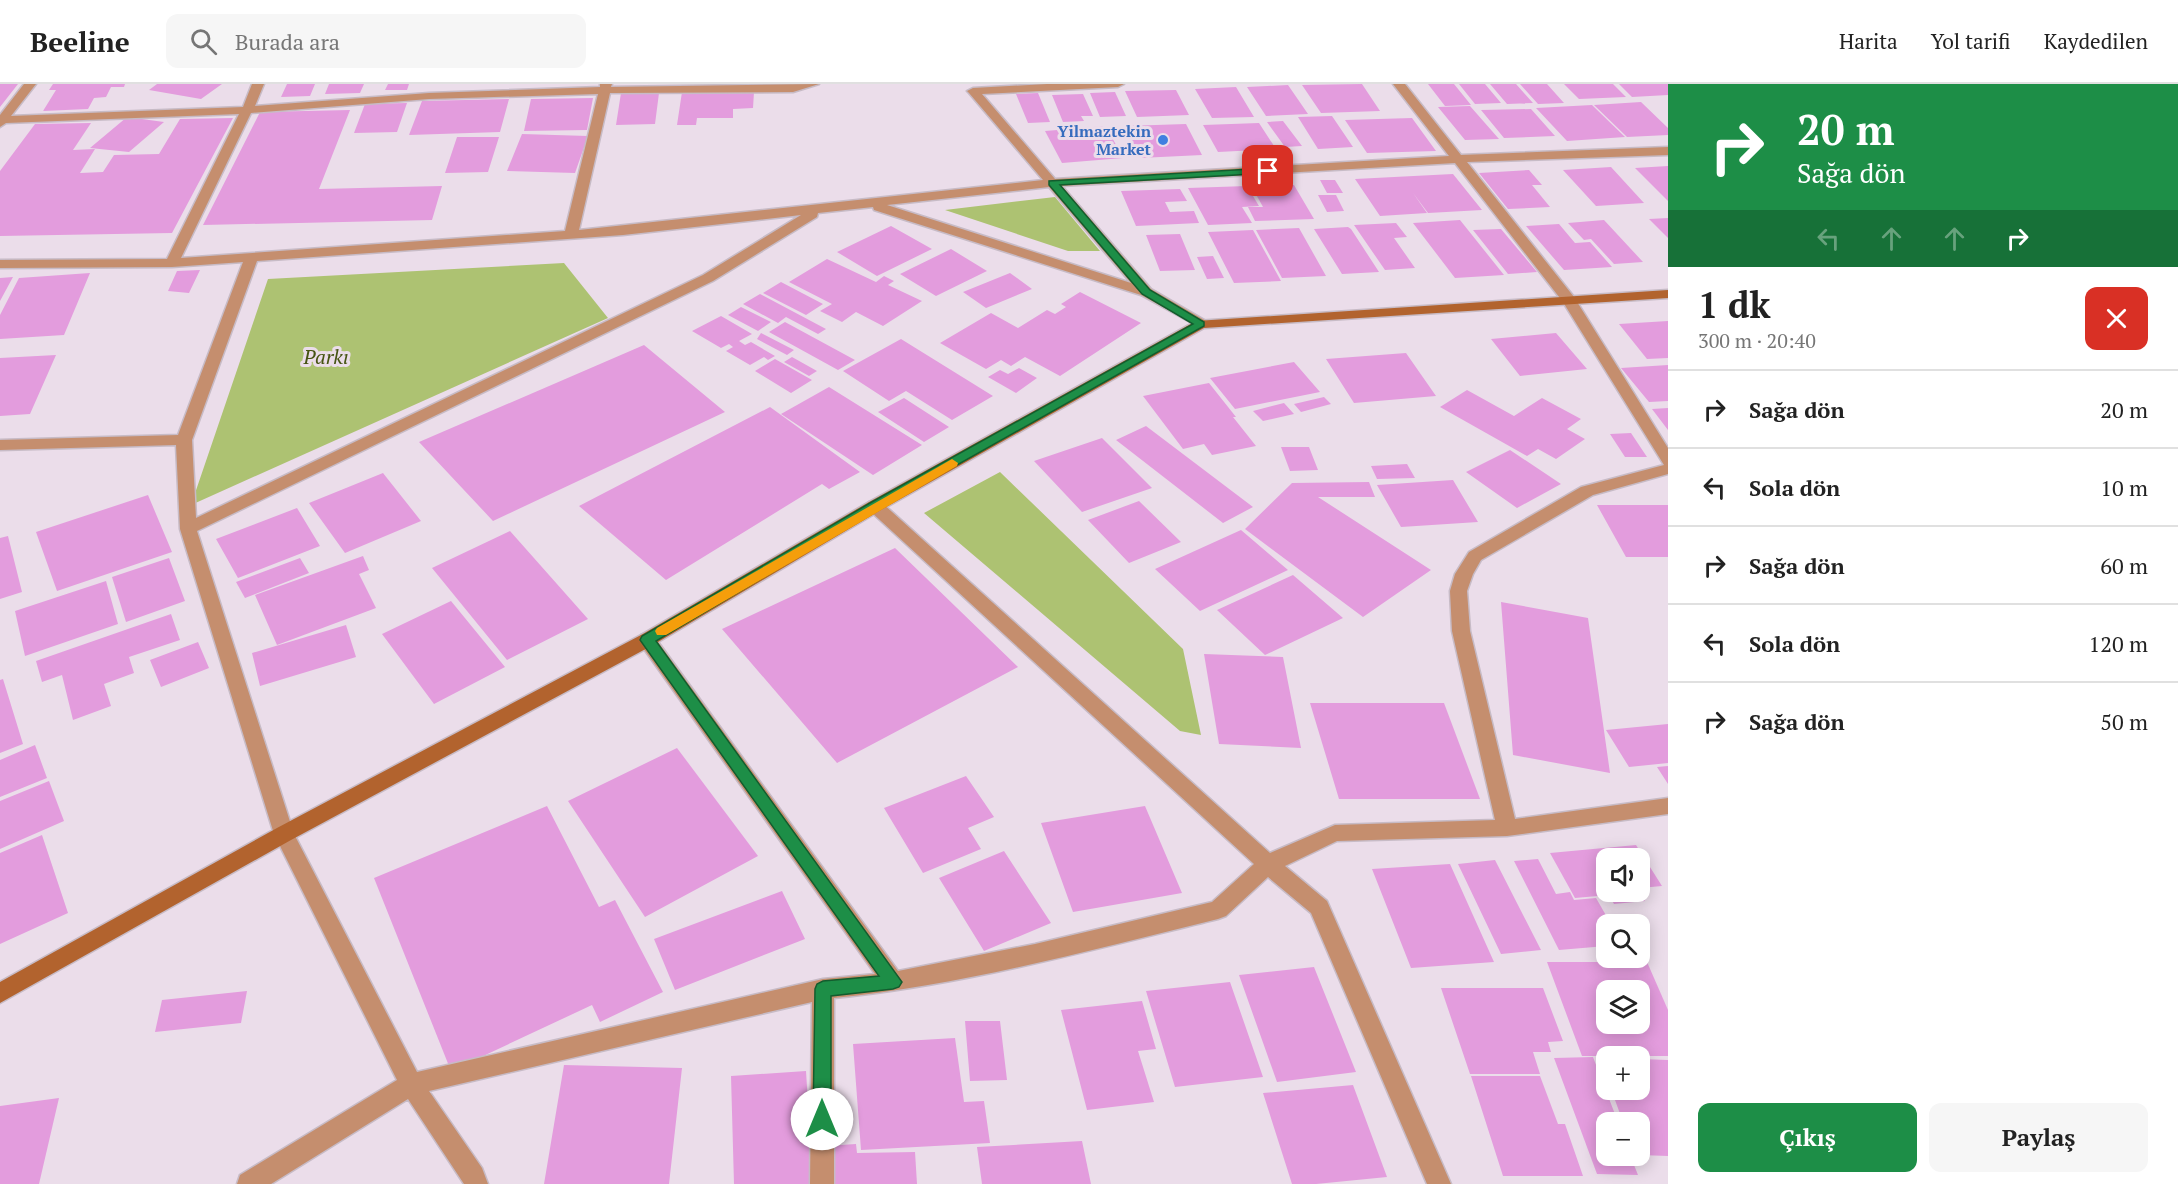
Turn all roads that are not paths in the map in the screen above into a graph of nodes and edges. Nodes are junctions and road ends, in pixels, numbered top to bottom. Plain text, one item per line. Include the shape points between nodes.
1 (30, 84) edge
2 (258, 84) edge
3 (813, 84) edge
4 (1118, 84) edge
5 (1399, 84) edge
6 (605, 87) edge
7 (967, 87) edge
8 (248, 110) junction
9 (1, 122) edge
10 (1668, 151) edge
11 (1460, 159) junction
12 (1052, 183) junction
13 (872, 204) junction
14 (817, 211) junction
15 (571, 235) junction
16 (251, 259) junction
17 (172, 263) junction
18 (0, 264) edge
19 (1146, 292) junction
20 (1668, 294) edge
21 (1569, 300) junction
22 (1201, 324) junction
23 (184, 440) junction
24 (0, 445) edge
25 (1668, 461) edge
26 (1668, 470) edge
27 (874, 506) junction
28 (188, 530) junction
29 (647, 640) junction
30 (1668, 806) edge
31 (1508, 828) junction
32 (284, 834) junction
33 (1268, 864) junction
34 (893, 982) junction
35 (823, 989) junction
36 (0, 993) edge
37 (411, 1084) junction
38 (249, 1184) edge
39 (476, 1184) edge
40 (822, 1184) edge
41 (1439, 1184) edge

1 - 9 street
2 - 8 street
3 - 6 street via 793,88
4 - 7 street
5 - 11 street
6 - 8 street
6 - 15 street
7 - 12 street
8 - 9 street
8 - 17 street
10 - 11 street
11 - 12 street
11 - 21 street
12 - 13 street
12 - 19 street
13 - 14 street
13 - 19 street
14 - 15 street
14 - 28 street via 708,278
15 - 16 street
16 - 17 street
16 - 23 street
17 - 18 street
19 - 22 street
20 - 21 street
21 - 22 street
21 - 25 street
22 - 27 street
23 - 24 street
23 - 28 street
26 - 31 street via 1587,491 1475,556 1463,572 1457,590 1457,609
27 - 29 street
27 - 33 street
28 - 32 street
29 - 32 street
29 - 34 street
30 - 31 street
31 - 33 street via 1335,833
32 - 36 street
32 - 37 street
33 - 34 street via 1218,910 1035,954
33 - 41 street via 1319,907
34 - 35 street
35 - 37 street
35 - 40 street
37 - 38 street
37 - 39 street

